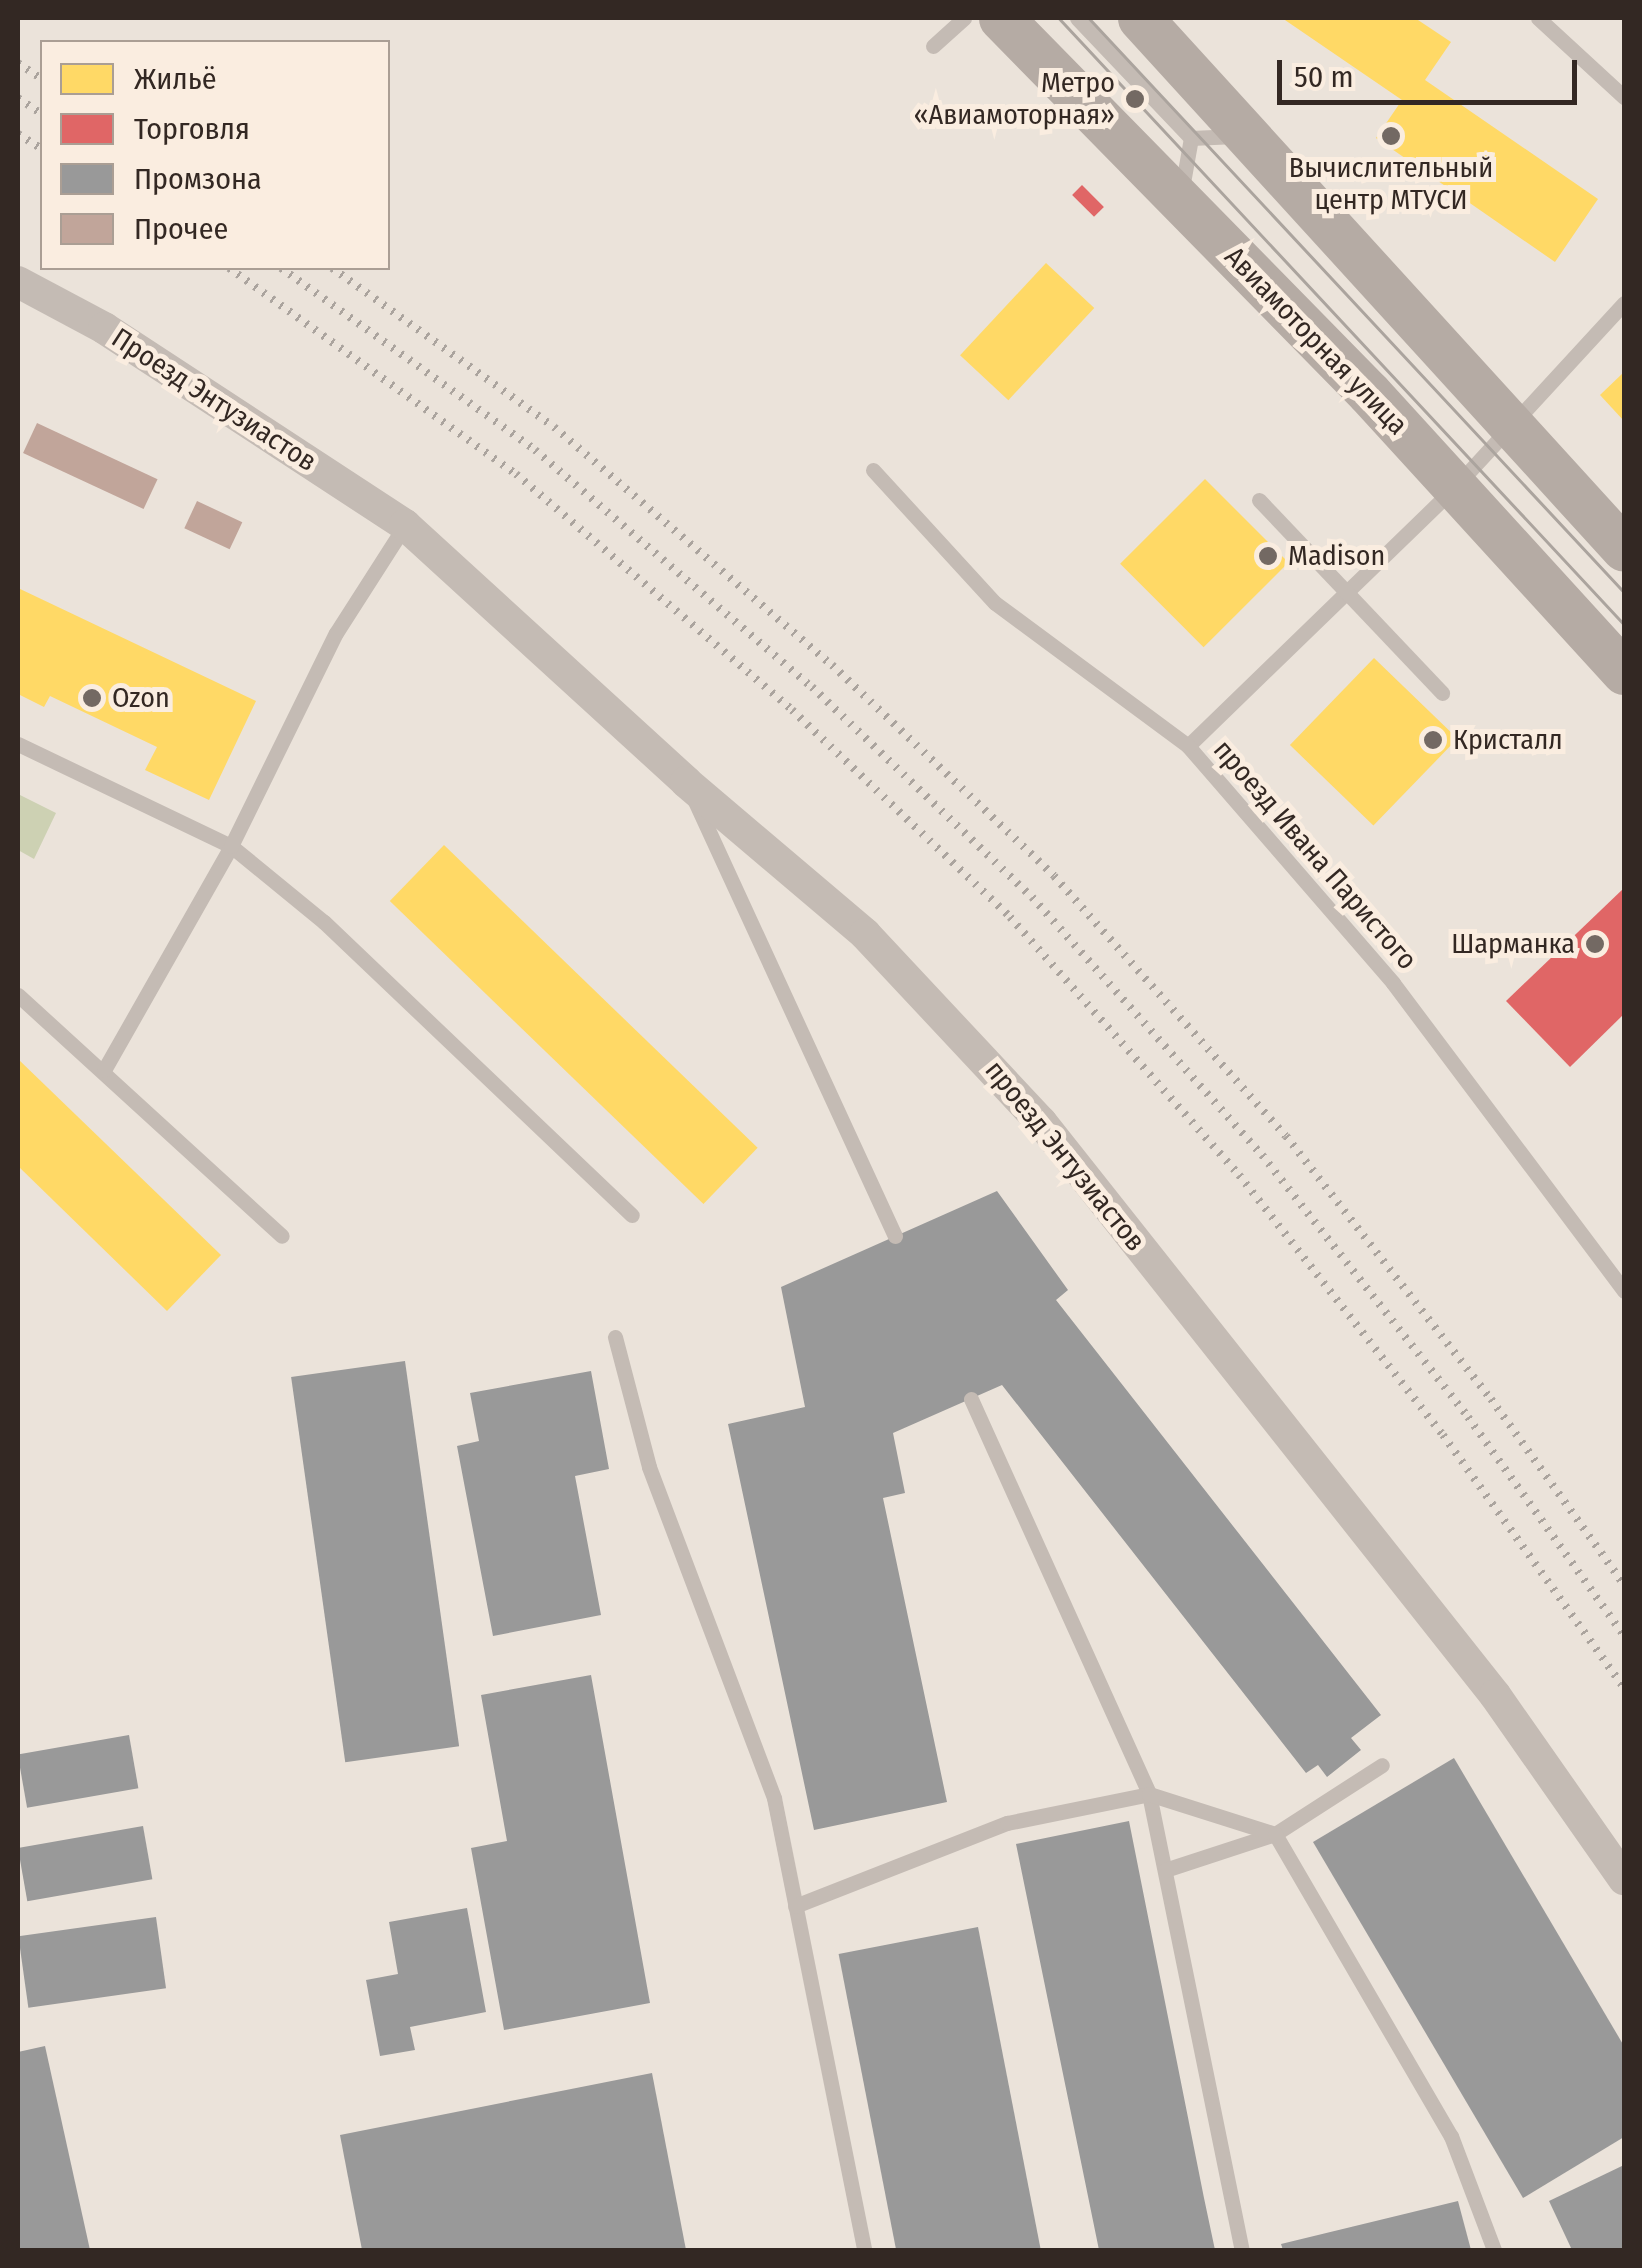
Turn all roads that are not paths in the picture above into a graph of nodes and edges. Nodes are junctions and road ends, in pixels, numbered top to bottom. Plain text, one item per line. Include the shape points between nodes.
1 (964, 18) edge
2 (1000, 18) edge
3 (1077, 18) edge
4 (1140, 18) edge
5 (1538, 18) edge
6 (933, 46) dead end
7 (1624, 97) edge
8 (1249, 136) junction
9 (1191, 138) junction
10 (1180, 199) junction
11 (18, 282) edge
12 (1624, 303) edge
13 (1508, 422) junction
14 (873, 470) dead end
15 (1453, 489) junction
16 (1259, 500) dead end
17 (405, 525) junction
18 (1624, 549) edge
19 (1350, 592) junction
20 (1624, 672) edge
21 (1442, 693) dead end
22 (18, 744) edge
23 (1188, 746) junction
24 (686, 782) junction
25 (231, 846) junction
26 (18, 994) edge
27 (104, 1070) junction
28 (632, 1214) dead end
29 (282, 1236) dead end
30 (895, 1236) dead end
31 (1624, 1291) edge
32 (616, 1337) dead end
33 (971, 1399) dead end
34 (1382, 1765) dead end
35 (1149, 1794) junction
36 (1275, 1834) junction
37 (1165, 1870) junction
38 (1624, 1878) edge
39 (796, 1906) junction
40 (864, 2250) edge
41 (1242, 2250) edge
42 (1494, 2250) edge

1 - 6 lane
2 - 10 main road, Авиамоторная улица
3 - 9 lane
4 - 8 main road
5 - 7 lane
8 - 9 lane
8 - 13 main road
9 - 10 lane
10 - 15 main road, Авиамоторная улица
11 - 17 street, Проезд Энтузиастов via 104,328
12 - 13 lane, проезд Ивана Паристого
13 - 15 lane, проезд Ивана Паристого
13 - 18 main road
14 - 23 lane via 995,603
15 - 19 lane, проезд Ивана Паристого
15 - 20 main road, Авиамоторная улица
16 - 19 lane
17 - 24 street, проезд Энтузиастов
17 - 25 lane via 336,633
19 - 21 lane
19 - 23 lane, проезд Ивана Паристого
22 - 25 lane
23 - 31 lane, проезд Ивана Паристого via 1393,982
24 - 30 lane
24 - 38 street, проезд Энтузиастов via 839,910 1040,1122 1495,1696
25 - 27 lane
25 - 28 lane via 324,922
26 - 27 lane
27 - 29 lane
32 - 39 lane via 649,1467 774,1798
33 - 35 lane
34 - 36 lane
35 - 36 lane
35 - 37 lane
35 - 39 lane via 1007,1823
36 - 37 lane
36 - 42 lane via 1451,2136
37 - 41 lane
39 - 40 lane

